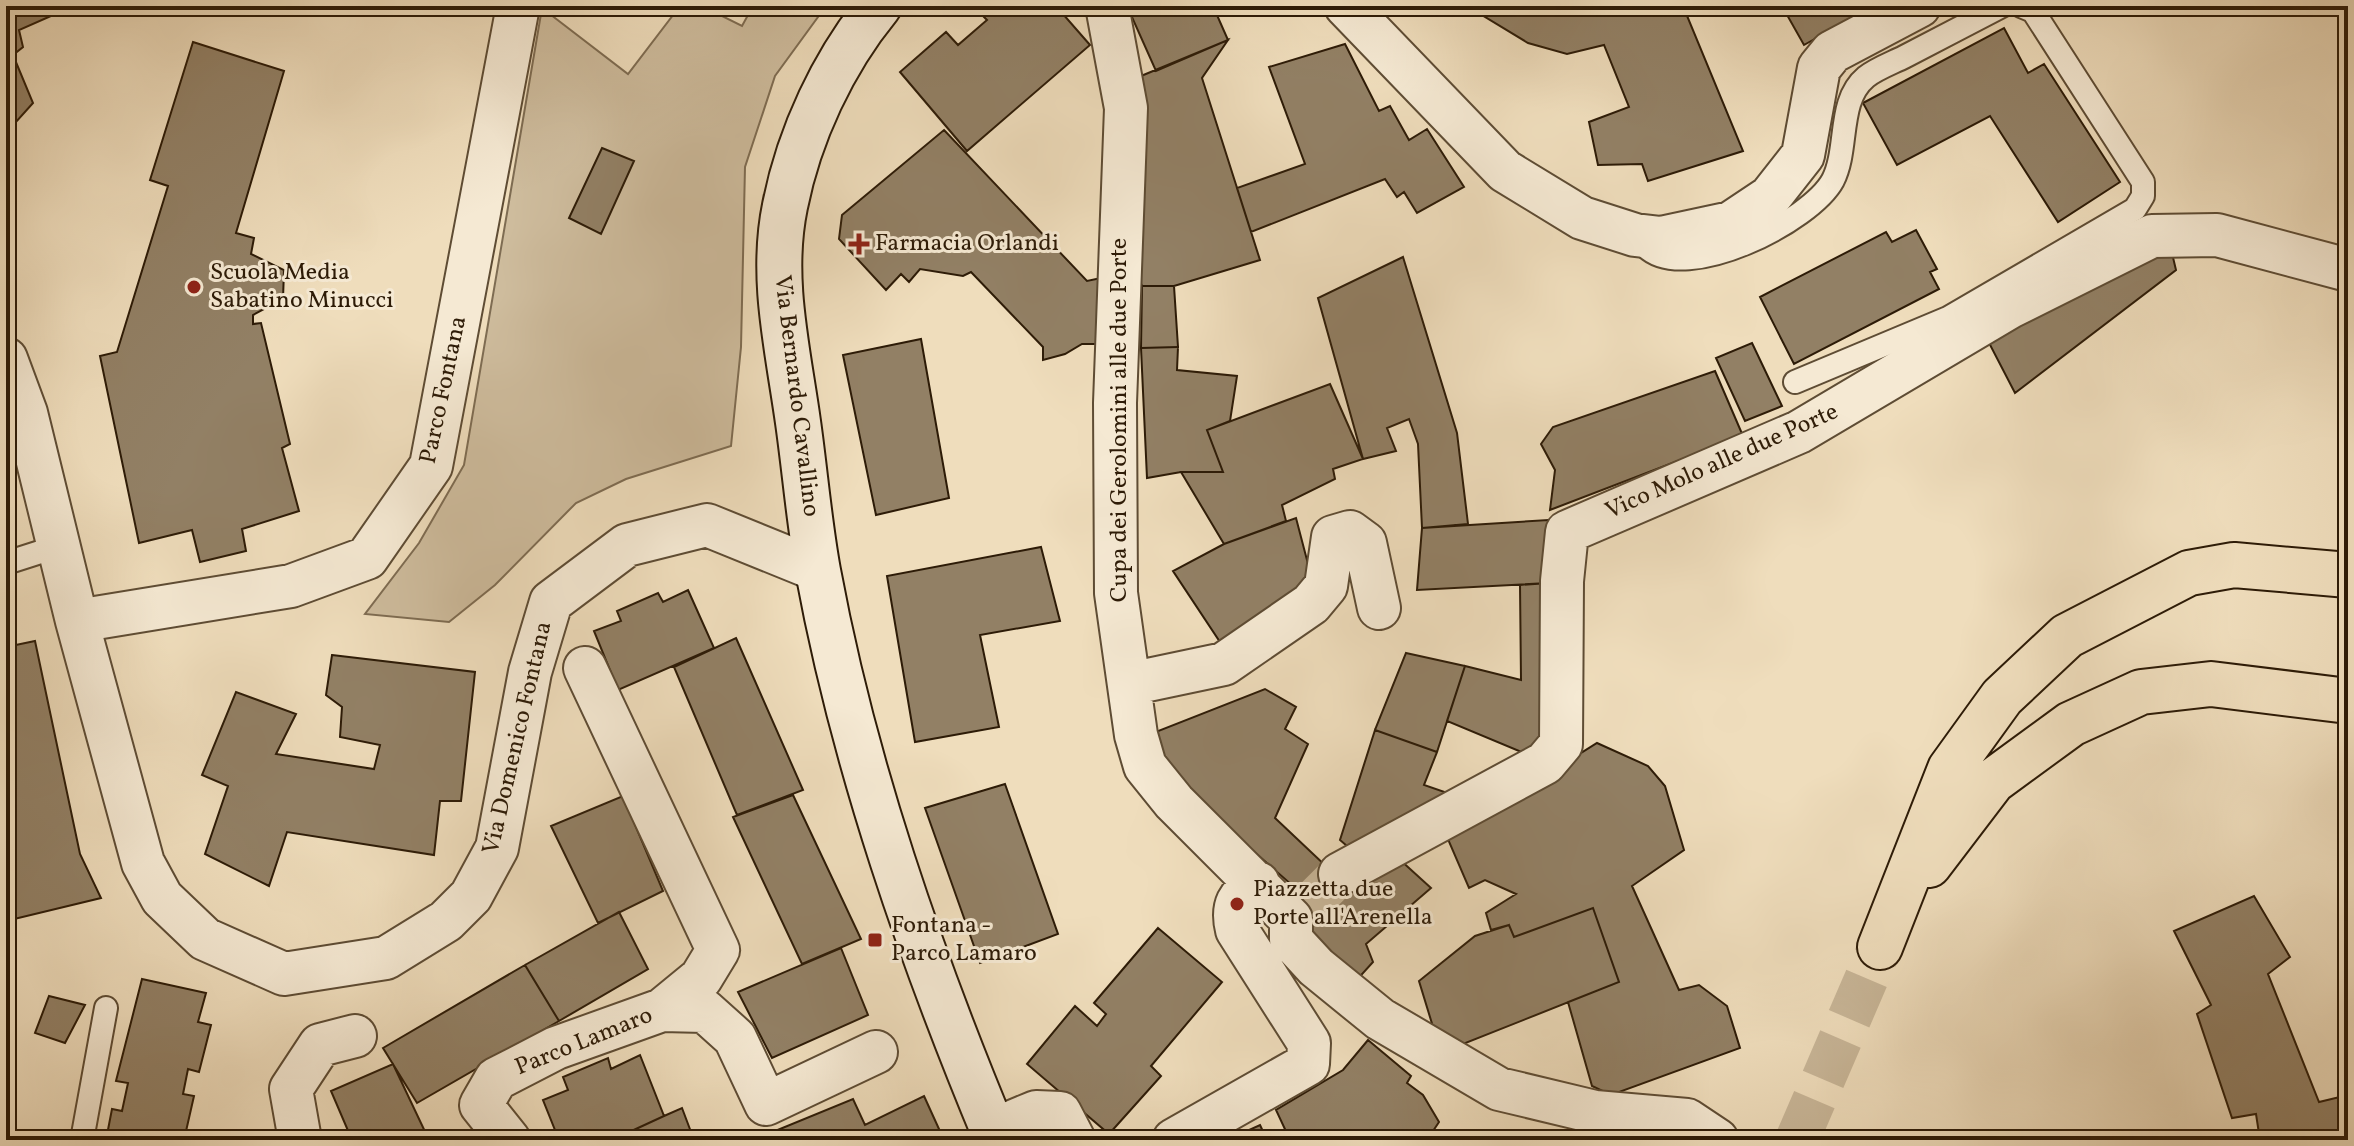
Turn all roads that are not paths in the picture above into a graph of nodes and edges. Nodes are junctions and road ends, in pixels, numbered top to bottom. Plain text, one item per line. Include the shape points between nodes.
1 (518, 6) edge
2 (879, 6) edge
3 (1107, 6) edge
4 (1346, 6) edge
5 (1919, 6) edge
6 (2002, 6) edge
7 (2021, 6) edge
8 (1635, 235) junction
9 (2348, 270) edge
10 (6, 359) edge
11 (1795, 382) dead end
12 (59, 546) junction
13 (6, 563) edge
14 (818, 570) junction
15 (2348, 575) edge
16 (1379, 608) dead end
17 (77, 621) junction
18 (585, 668) dead end
19 (1129, 684) junction
20 (2348, 701) edge
21 (1340, 874) tunnel mouth
22 (1258, 883) junction
23 (1899, 905) junction
24 (1880, 947) tunnel mouth
25 (106, 1008) dead end
26 (662, 1010) junction
27 (355, 1036) dead end
28 (876, 1052) dead end
29 (995, 1135) edge
30 (82, 1140) edge
31 (300, 1140) edge
32 (509, 1140) edge
33 (1074, 1140) edge
34 (1174, 1140) edge
35 (1717, 1140) edge

1 - 17 street, Parco Fontana via 431,466 367,558 291,586
2 - 14 main road, Via Bernardo Cavallino via 830,81 801,148 785,207 778,277
3 - 19 street, Cupa dei Gerolomini alle due Porte via 1126,108 1115,403 1116,593
4 - 8 street via 1505,171 1582,218
5 - 8 street via 1832,52 1819,68 1803,155 1770,197 1731,223 1661,238
6 - 8 lane via 1866,77 1849,99 1841,160 1831,183 1794,217 1700,260 1650,251
7 - 11 lane via 2033,11 2143,182 2143,196 2135,209 1948,318
9 - 21 street, Vico Molo alle due Porte via 2217,235 2152,236 2010,307 1799,432 1567,532 1561,744 1545,763
10 - 12 street, Via Domenico Fontana via 26,413
12 - 13 lane
12 - 17 street, Via Domenico Fontana
14 - 17 street, Via Domenico Fontana via 707,525 627,545 551,602 530,672 497,848 471,896 446,921 386,958 284,974 205,939 162,898 143,863
14 - 29 main road via 853,728 947,1020
15 - 23 highway via 2234,565 2189,573 2067,636 2002,697 1950,769
16 - 19 street via 1365,543 1350,532 1333,537 1326,586 1311,604 1224,664
18 - 26 street via 718,950 701,978
19 - 22 street, Cupa dei Gerolomini alle due Porte via 1145,766 1174,802
20 - 23 highway via 2211,684 2127,698 2071,724 1993,781
22 - 34 street via 1240,894 1233,913 1237,930 1309,1043 1308,1064
22 - 35 street, Cupa dei Gerolomini alle due Porte via 1297,915 1291,940 1326,976 1380,1019 1499,1089 1595,1112 1687,1120
23 - 24 highway
25 - 30 lane
26 - 28 street, Parco Lamaro via 705,1011 735,1038 766,1104
26 - 32 street, Parco Lamaro via 556,1048 496,1079 481,1105
27 - 31 street via 320,1045 291,1089
29 - 33 street via 1036,1112 1060,1113

